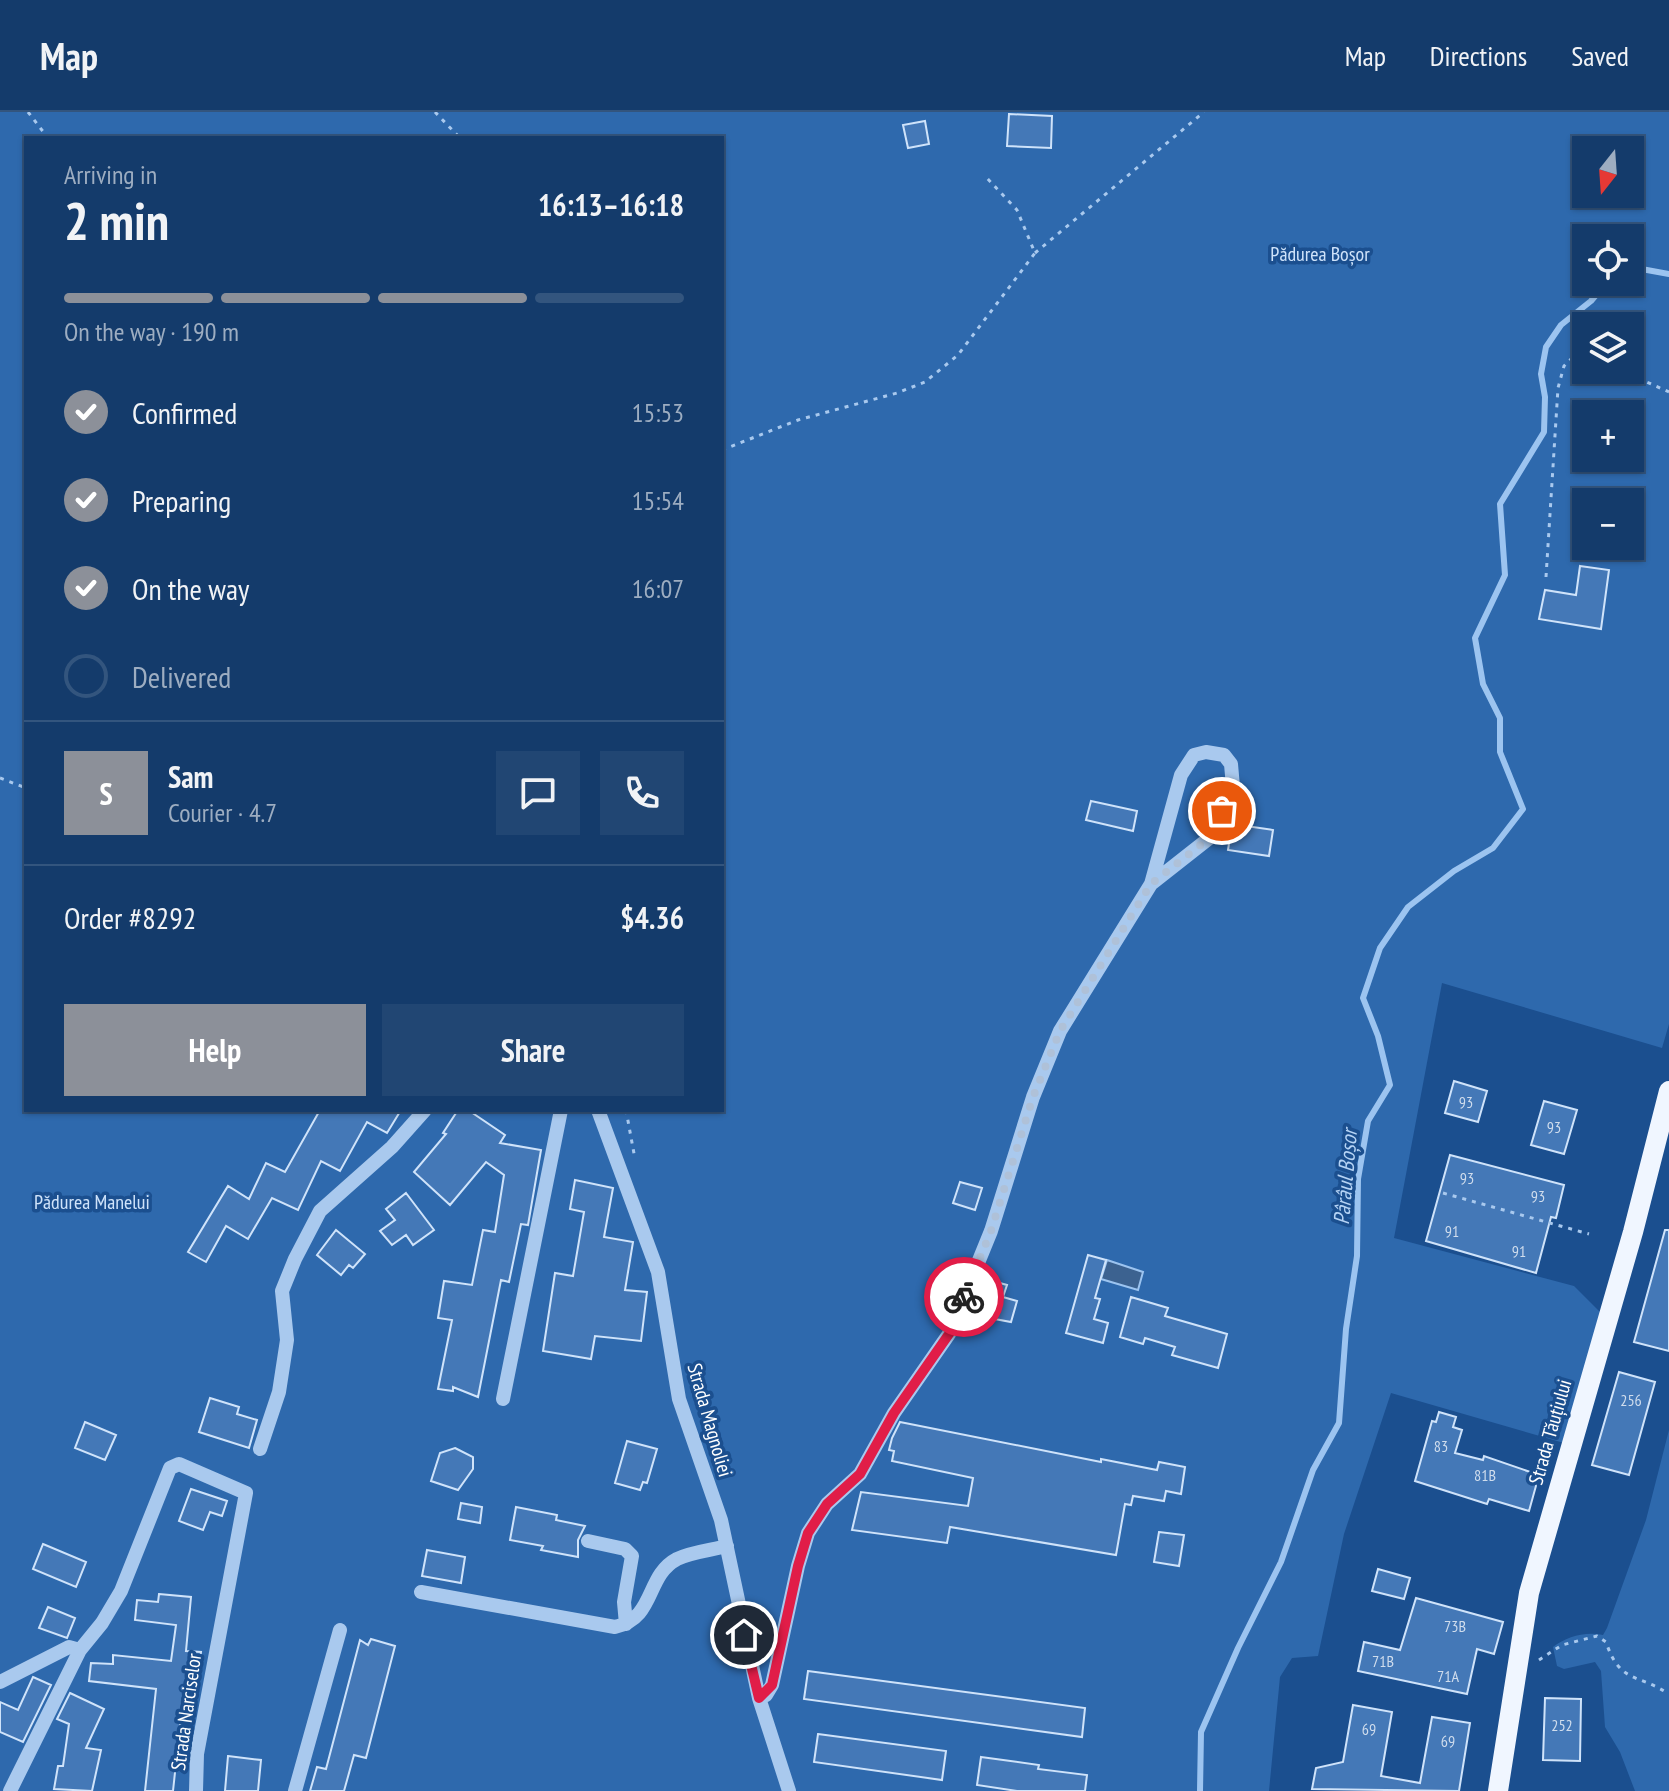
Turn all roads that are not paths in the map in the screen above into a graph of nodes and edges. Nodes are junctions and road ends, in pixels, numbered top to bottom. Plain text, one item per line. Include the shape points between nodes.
1 (1151, 884) junction
2 (1669, 1091) edge
3 (423, 1112) edge
4 (561, 1112) edge
5 (599, 1112) edge
6 (503, 1399) dead end
7 (260, 1449) dead end
8 (588, 1541) dead end
9 (727, 1546) junction
10 (421, 1592) dead end
11 (626, 1624) junction
12 (340, 1630) dead end
13 (80, 1650) junction
14 (0, 1682) edge
15 (759, 1698) junction
16 (10, 1791) edge
17 (196, 1791) edge
18 (295, 1791) edge
19 (789, 1791) edge
20 (1498, 1791) edge

1 - 1 street via 1181,775 1194,755 1224,755 1231,764 1233,787 1212,836
1 - 15 street via 1060,1031 991,1231 949,1334 894,1413 860,1474 827,1504 808,1533 772,1685
2 - 20 main road, Strada Tăuțiului via 1529,1593
3 - 7 street via 320,1211 295,1259 282,1291 287,1340 279,1392
4 - 6 street
5 - 9 street, Strada Magnoliei via 658,1272 679,1399
8 - 11 street via 625,1549 632,1556
9 - 11 street via 677,1559 661,1573 641,1614
9 - 15 street, Strada Magnoliei
10 - 11 street via 615,1627
12 - 18 street
13 - 14 street via 69,1647
13 - 16 street
13 - 17 street, Strada Narciselor via 121,1591 173,1465 246,1493 197,1754
15 - 19 street, Strada Magnoliei

